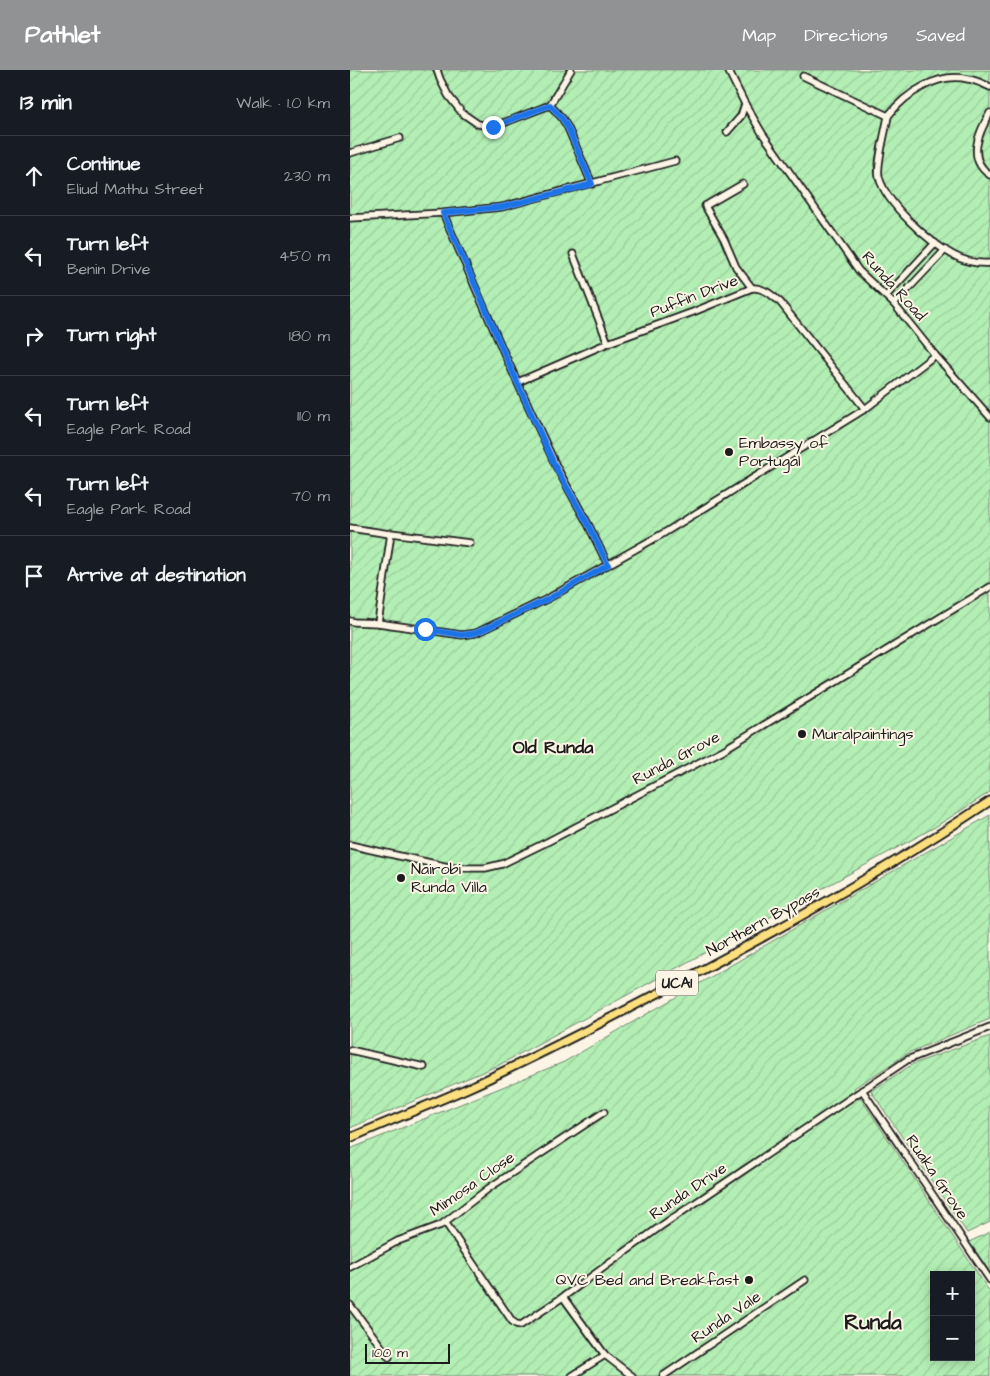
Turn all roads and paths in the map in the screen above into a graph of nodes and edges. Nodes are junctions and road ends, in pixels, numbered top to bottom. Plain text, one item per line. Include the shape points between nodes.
1 (437, 70) edge
2 (571, 70) edge
3 (728, 70) edge
4 (803, 76) dead end
5 (990, 87) edge
6 (745, 104) junction
7 (550, 105) junction
8 (990, 113) edge
9 (888, 116) junction
10 (727, 132) dead end
11 (400, 138) dead end
12 (350, 153) edge
13 (676, 161) dead end
14 (990, 175) edge
15 (592, 184) junction
16 (743, 184) dead end
17 (443, 213) junction
18 (350, 218) edge
19 (935, 244) junction
20 (945, 250) junction
21 (573, 254) dead end
22 (990, 263) edge
23 (752, 288) junction
24 (886, 296) junction
25 (894, 304) junction
26 (608, 343) junction
27 (935, 355) junction
28 (518, 382) junction
29 (865, 409) junction
30 (990, 417) edge
31 (350, 528) edge
32 (390, 534) junction
33 (470, 543) dead end
34 (608, 565) junction
35 (990, 587) edge
36 (350, 621) edge
37 (378, 623) junction
38 (990, 801) edge
39 (350, 845) edge
40 (990, 1028) edge
41 (350, 1050) edge
42 (424, 1067) dead end
43 (862, 1090) junction
44 (604, 1112) dead end
45 (350, 1138) edge
46 (445, 1222) junction
47 (350, 1267) edge
48 (805, 1280) dead end
49 (990, 1280) edge
50 (563, 1297) junction
51 (350, 1305) edge
52 (605, 1355) junction
53 (389, 1357) dead end
54 (572, 1376) edge
55 (632, 1376) edge
56 (663, 1376) edge

1 - 7 street via 448,95 462,113 478,124 493,127
2 - 7 street
3 - 6 street, Runda Road
4 - 9 street
5 - 9 street via 967,78 948,78 921,87
6 - 10 street via 741,116
6 - 24 street, Runda Road via 859,271
7 - 15 street via 568,128
8 - 14 street via 976,149 978,160
9 - 19 street via 878,175 889,197 903,214
11 - 12 street
13 - 15 street
15 - 17 street via 502,207
16 - 23 street via 705,206 736,268
17 - 18 street
17 - 28 street
19 - 20 street
19 - 24 street
20 - 22 street via 974,263
20 - 25 street
21 - 26 street
23 - 26 street, Puffin Drive
23 - 29 street, Puffin Drive via 765,291 780,302
24 - 25 street, Runda Road
25 - 27 street, Runda Road
26 - 28 street, Puffin Drive
27 - 29 street
27 - 30 street, Runda Road
28 - 34 street via 556,468
29 - 34 street
31 - 32 street
32 - 33 street
32 - 37 street
34 - 37 street via 548,599 476,633 462,635
35 - 39 street, Runda Grove via 723,750 502,864 485,868 453,868
36 - 37 street
38 - 45 main road, Northern Bypass / UCA1 via 886,867 742,949 516,1065
40 - 43 street, Runda Drive via 907,1060
41 - 42 street
43 - 49 street, Ruaka Grove
43 - 50 street, Runda Drive via 661,1226
44 - 46 street, Mimosa Close via 489,1188
46 - 47 street, Mimosa Close
46 - 50 street, Runda Drive via 516,1324 521,1325
48 - 56 street, Runda Vale
50 - 52 street
51 - 53 street
52 - 54 street
52 - 55 street

